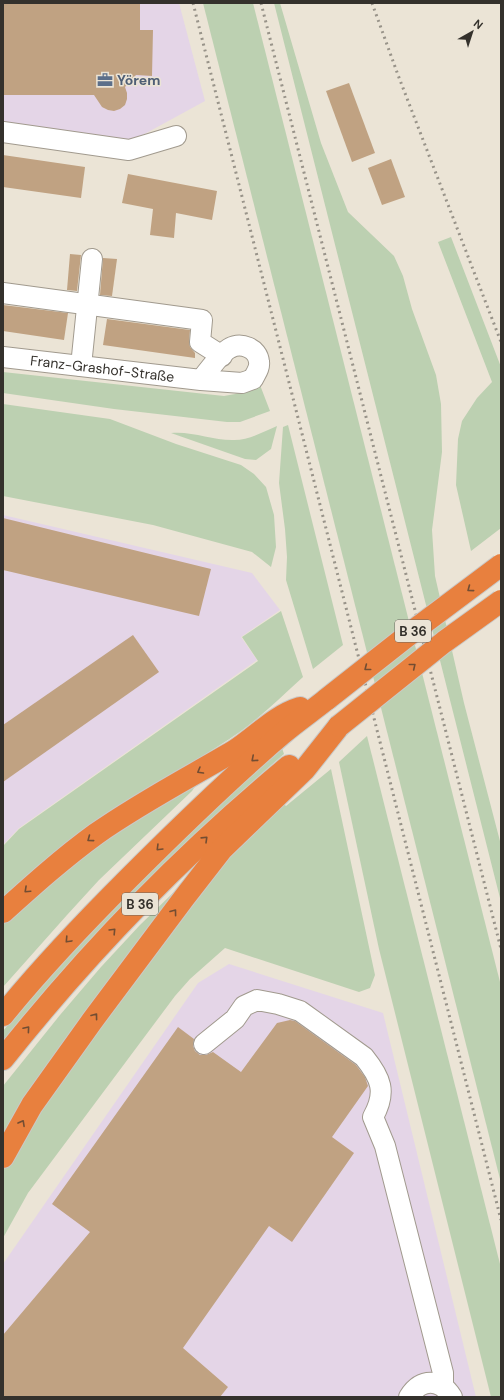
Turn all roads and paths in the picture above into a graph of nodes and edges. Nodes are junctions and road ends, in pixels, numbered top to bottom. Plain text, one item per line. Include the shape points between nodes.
1 (3, 132) edge
2 (176, 136) dead end
3 (92, 259) dead end
4 (3, 293) edge
5 (87, 304) junction
6 (222, 356) junction
7 (3, 357) edge
8 (82, 366) junction
9 (201, 380) junction
10 (501, 565) edge
11 (501, 601) edge
12 (281, 725) junction
13 (294, 771) junction
14 (3, 912) edge
15 (3, 1015) edge
16 (204, 1044) dead end
17 (3, 1059) edge
18 (3, 1157) edge
19 (448, 1392) edge
20 (409, 1397) edge

1 - 2 street via 129,150
3 - 5 street
4 - 5 street
5 - 6 street via 202,320 200,342
5 - 8 street
6 - 9 street, Franz-Grashof-Straße
6 - 9 street, Franz-Grashof-Straße via 229,348 238,345 248,346 259,360 259,367 253,379 242,383
7 - 8 street, Franz-Grashof-Straße
8 - 9 street, Franz-Grashof-Straße
10 -> 12 highway, B 36, bridge via 327,699 291,711
13 -> 11 highway, B 36, bridge via 339,726 444,642
12 -> 14 highway via 142,803 51,869
12 -> 15 highway, B 36 via 78,930
17 -> 13 highway, B 36 via 106,939 163,880 214,831
18 -> 13 highway via 32,1105 184,898 222,849
16 - 19 street via 235,1019 244,1006 256,1000 300,1011 364,1057 372,1066 378,1076 382,1099 373,1117 385,1146
19 - 20 street via 433,1382 416,1388

